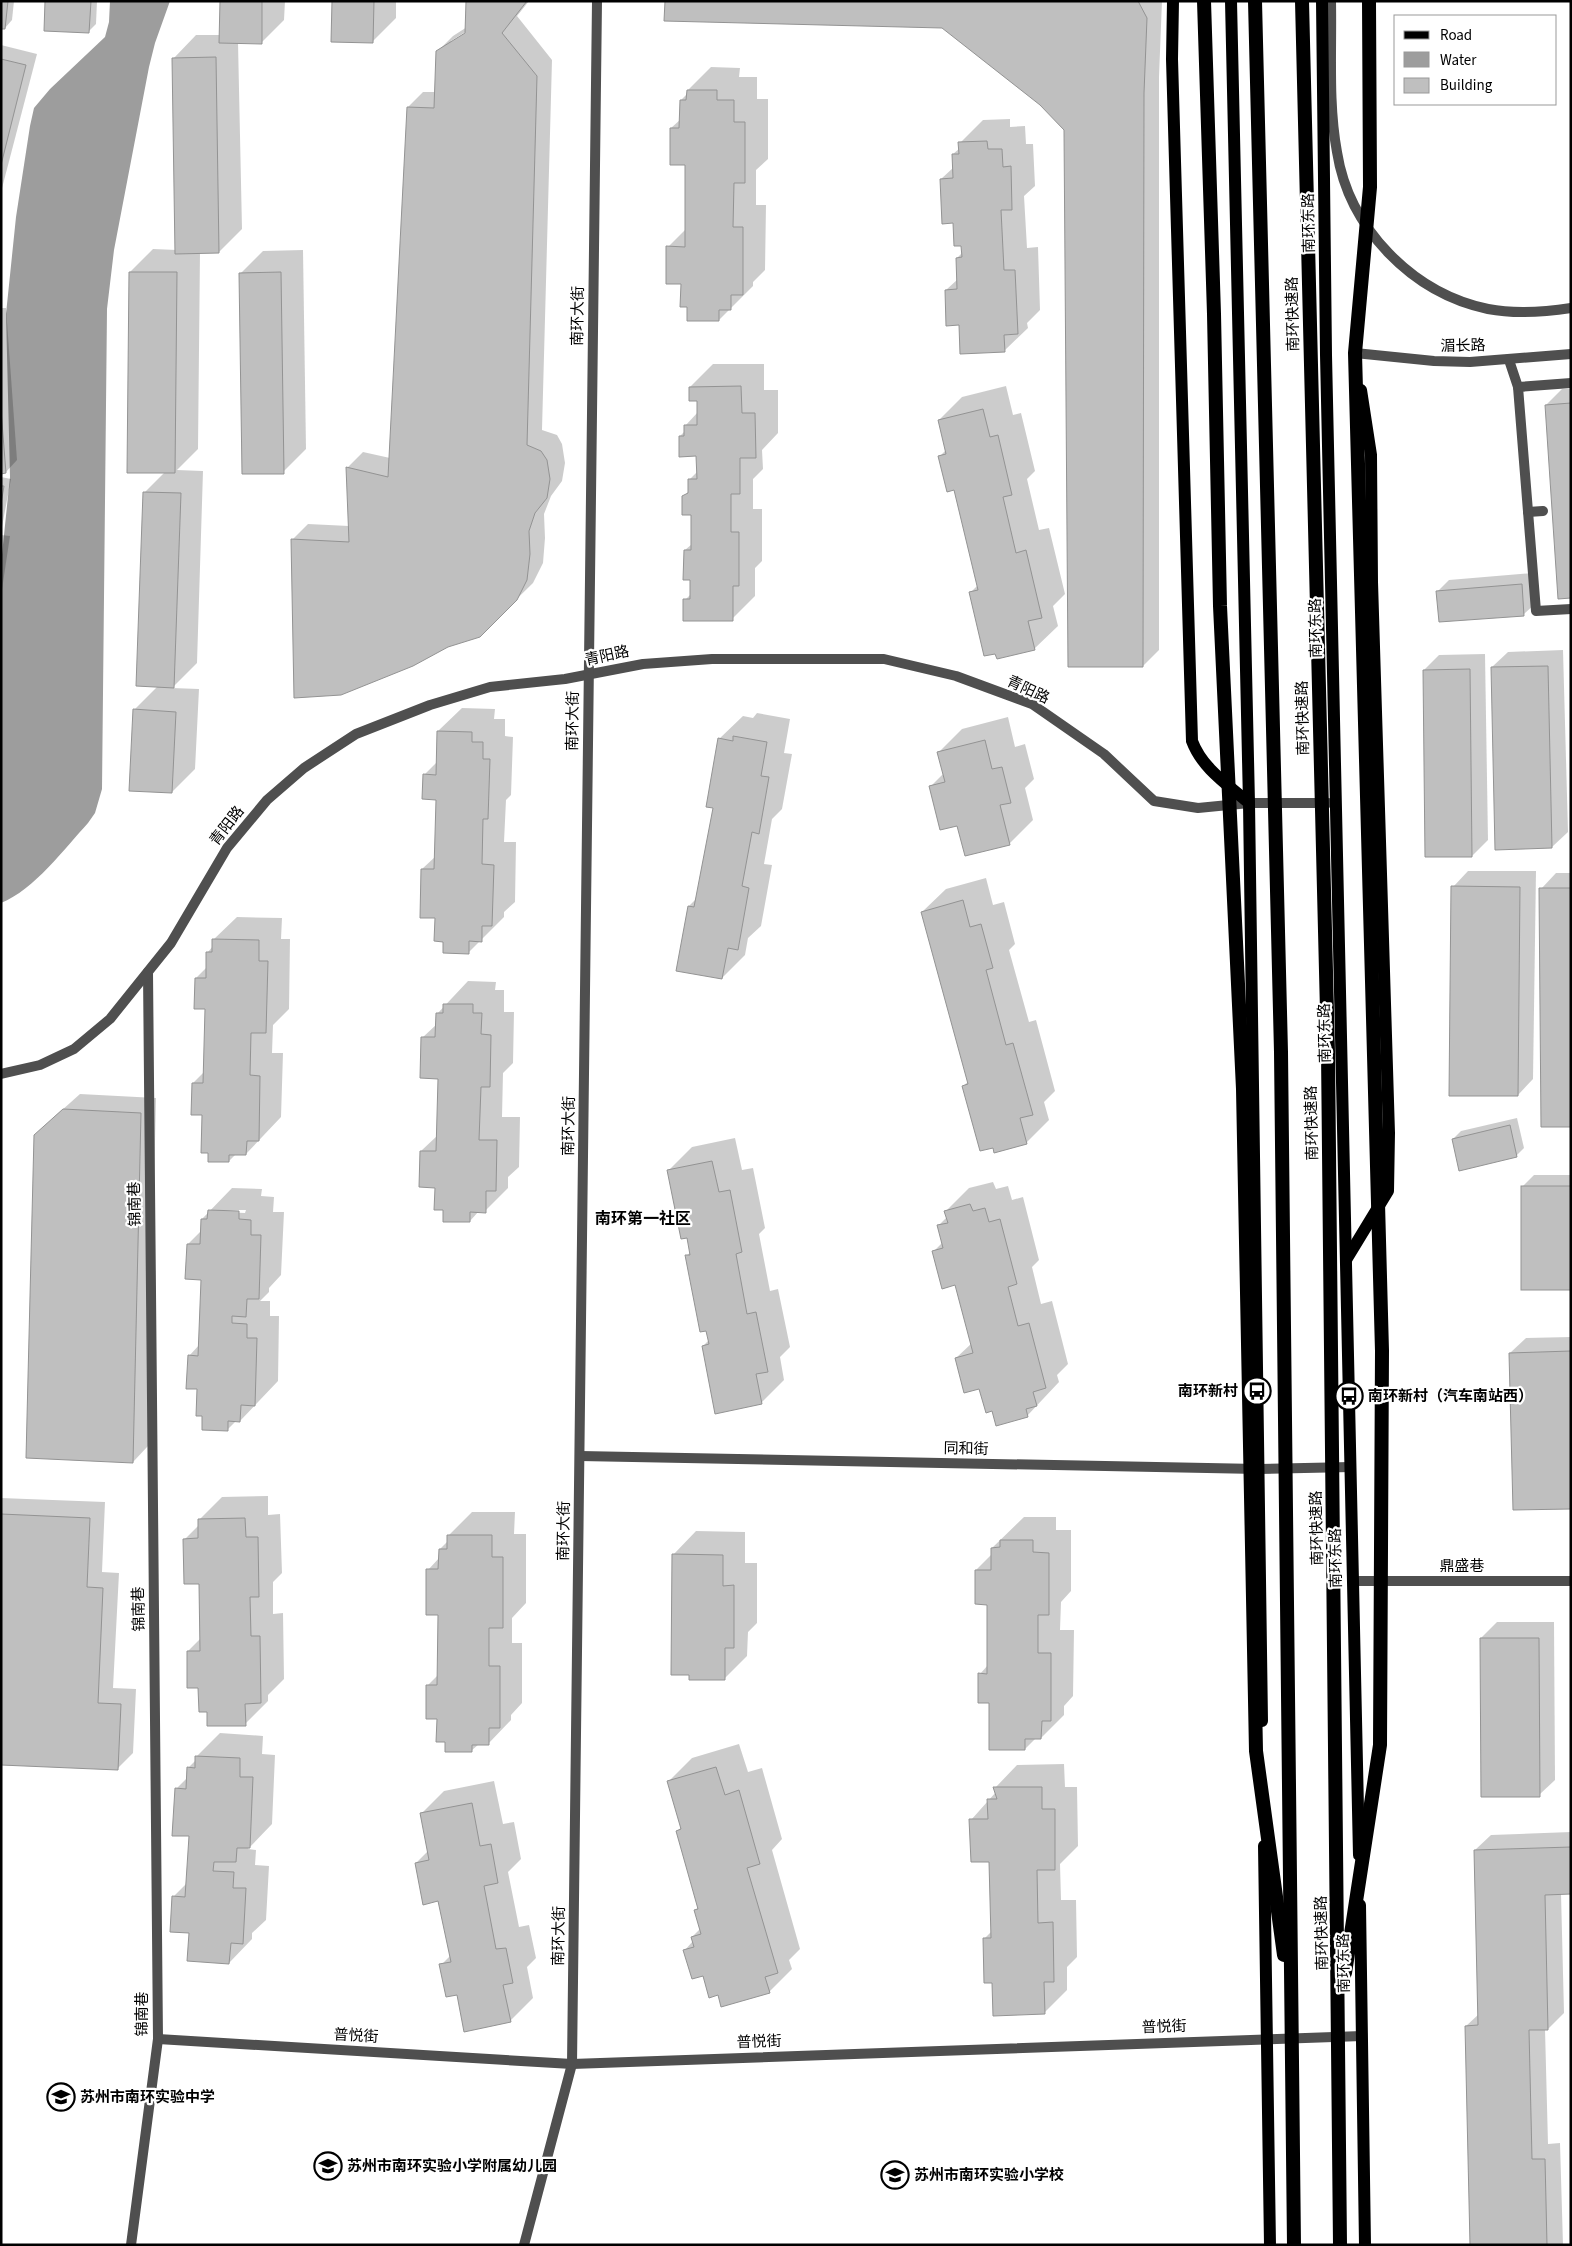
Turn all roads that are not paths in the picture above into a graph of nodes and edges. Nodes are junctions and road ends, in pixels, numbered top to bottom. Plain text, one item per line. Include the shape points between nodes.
1 (597, 1) edge
2 (1174, 1) edge
3 (1204, 1) edge
4 (1231, 1) edge
5 (1255, 1) edge
6 (1302, 1) edge
7 (1322, 1) edge
8 (1331, 1) edge
9 (1369, 1) edge
10 (1571, 308) edge
11 (1356, 353) junction
12 (1571, 354) edge
13 (1509, 360) junction
14 (1571, 382) edge
15 (1518, 387) junction
16 (1543, 511) dead end
17 (1528, 512) junction
18 (1571, 608) edge
19 (588, 675) junction
20 (1248, 803) junction
21 (1336, 803) junction
22 (148, 972) junction
23 (1, 1074) edge
24 (1346, 1260) junction
25 (580, 1456) junction
26 (1351, 1467) junction
27 (1258, 1469) junction
28 (1353, 1581) junction
29 (1571, 1581) edge
30 (1292, 2012) junction
31 (1339, 2013) junction
32 (1362, 2036) junction
33 (1267, 2038) junction
34 (158, 2039) junction
35 (572, 2064) junction
36 (131, 2245) edge
37 (524, 2245) edge
38 (1270, 2245) edge
39 (1294, 2245) edge
40 (1340, 2245) edge
41 (1365, 2245) edge

1 - 19 street, 南环大街
2 - 20 main road via 1172,59 1192,741 1206,765
3 - 30 highway via 1220,606 1243,1089 1256,1752
4 - 20 main road
5 - 30 highway, 南环快速路 via 1281,1052
6 - 31 highway, 南环快速路 via 1328,1052
7 - 21 main road, 南环东路
8 - 10 street via 1333,116 1337,153 1345,188 1372,235 1416,276 1440,292 1464,302 1488,309 1518,311
9 - 11 highway via 1370,187
11 - 13 street, 湄长路 via 1434,361
11 - 24 main road via 1371,456 1389,1133 1388,1191
11 - 31 highway via 1382,1351 1380,1745
12 - 13 street, 湄长路
13 - 15 street
14 - 15 street
15 - 17 street
16 - 17 street
17 - 18 street via 1536,611
19 - 20 street, 青阳路 via 643,664 712,659 884,659 956,676 1032,704 1104,754 1154,801 1198,808
19 - 22 street, 青阳路 via 490,686 430,705 356,734 304,768 268,800 227,848 171,943
19 - 25 street, 南环大街
20 - 21 street, 青阳路
20 - 27 main road
21 - 24 main road, 南环东路
22 - 23 street, 青阳路 via 110,1019 74,1049 40,1064
22 - 34 street, 锦南巷
24 - 26 main road, 南环东路
25 - 27 street, 同和街
25 - 35 street, 南环大街
26 - 27 street, 同和街
26 - 28 main road, 南环东路
27 - 33 main road
28 - 29 street, 鼎盛巷
28 - 32 main road, 南环东路
30 - 39 highway, 南环快速路
31 - 40 highway, 南环快速路
32 - 33 street, 普悦街
32 - 41 main road, 南环东路
33 - 35 street, 普悦街
33 - 38 main road
34 - 35 street, 普悦街
34 - 36 street, 锦南巷
35 - 37 street, 南环大街

